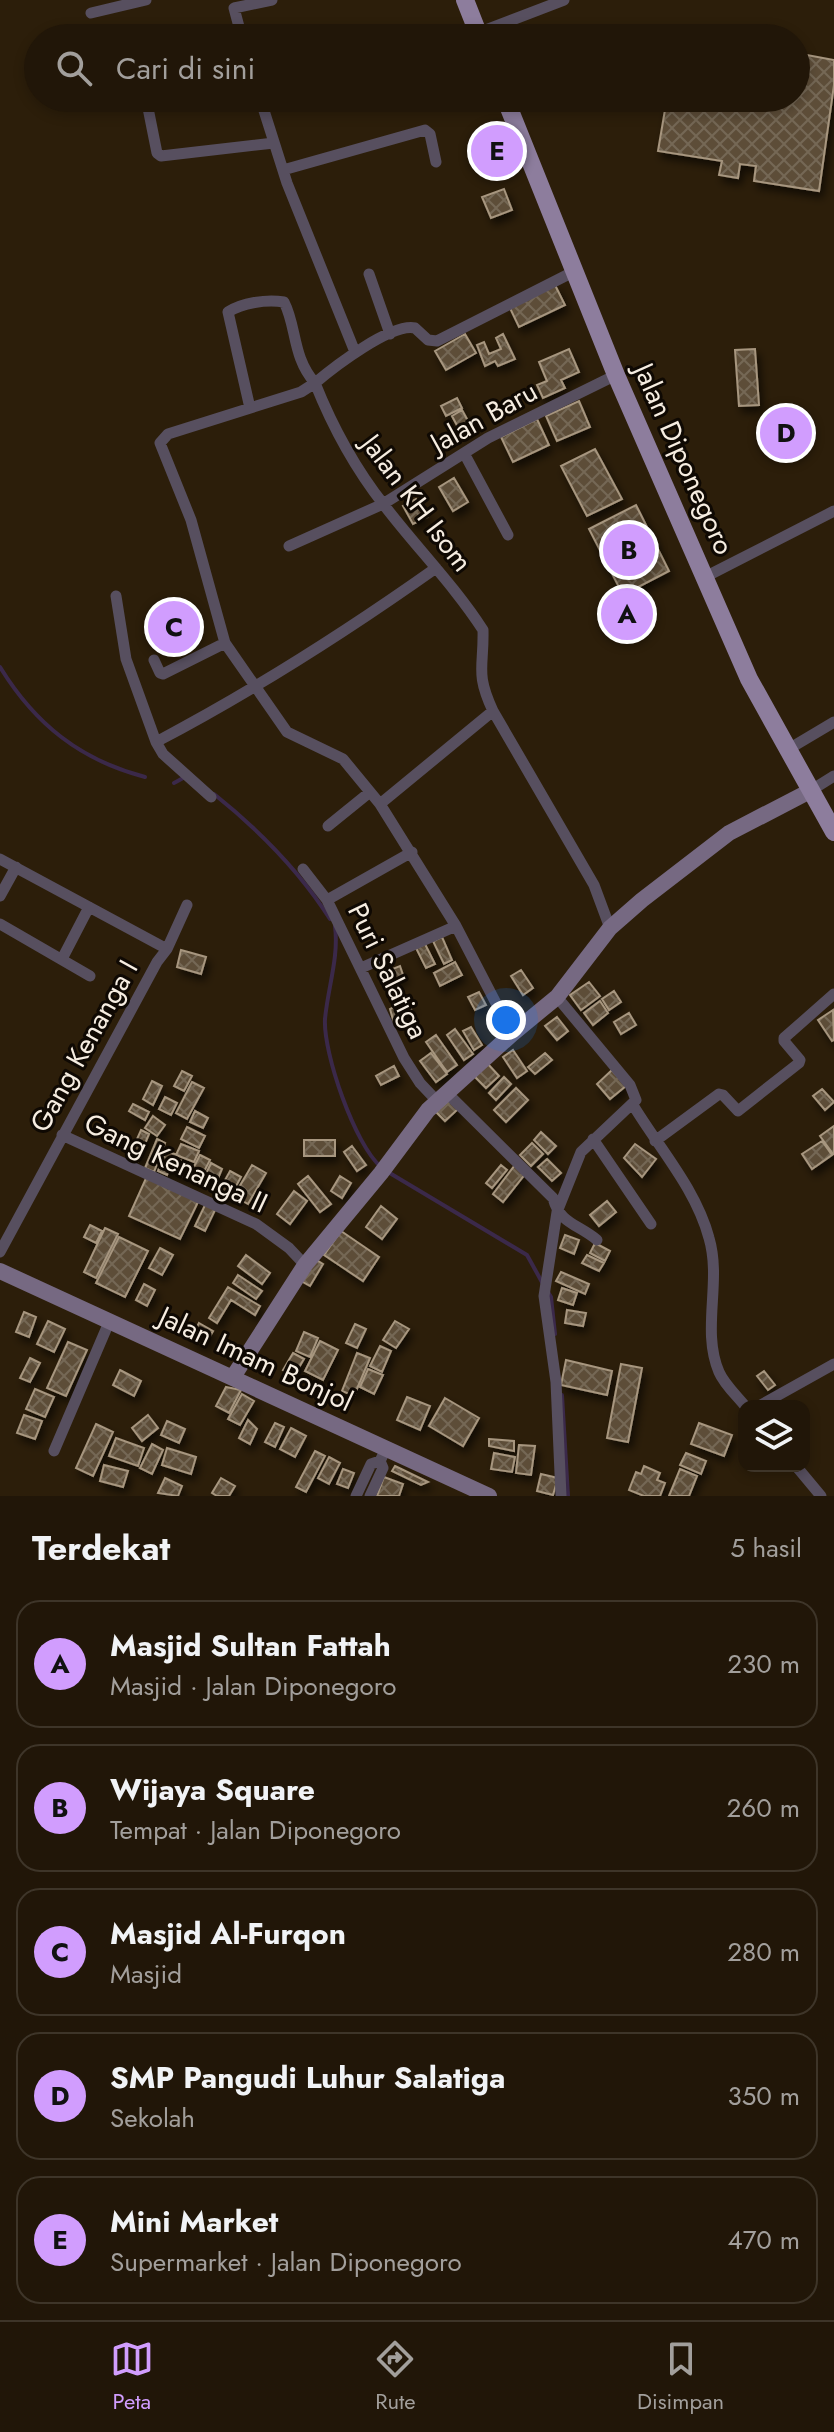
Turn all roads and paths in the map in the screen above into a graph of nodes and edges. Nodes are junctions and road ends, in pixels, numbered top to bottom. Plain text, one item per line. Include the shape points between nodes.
1 (146, 0) edge
2 (272, 0) edge
3 (465, 0) edge
4 (564, 0) edge
5 (233, 4) edge
6 (91, 13) dead end
7 (238, 24) edge
8 (474, 24) edge
9 (507, 24) edge
10 (149, 112) edge
11 (264, 112) edge
12 (511, 112) edge
13 (274, 143) junction
14 (436, 162) dead end
15 (283, 170) junction
16 (575, 271) junction
17 (369, 274) dead end
18 (390, 334) junction
19 (355, 352) junction
20 (616, 375) junction
21 (315, 383) junction
22 (250, 408) junction
23 (464, 453) junction
24 (383, 504) junction
25 (834, 511) edge
26 (508, 535) dead end
27 (289, 546) dead end
28 (436, 568) junction
29 (705, 577) junction
30 (116, 596) dead end
31 (225, 643) junction
32 (154, 660) dead end
33 (255, 684) junction
34 (493, 711) junction
35 (834, 722) edge
36 (159, 740) junction
37 (787, 750) junction
38 (834, 776) edge
39 (810, 791) junction
40 (370, 792) junction
41 (211, 797) dead end
42 (380, 804) junction
43 (328, 826) dead end
44 (834, 832) edge
45 (412, 852) junction
46 (0, 859) edge
47 (16, 867) junction
48 (303, 869) dead end
49 (0, 896) edge
50 (327, 900) junction
51 (187, 905) dead end
52 (89, 907) junction
53 (0, 924) edge
54 (456, 926) junction
55 (610, 928) junction
56 (167, 949) junction
57 (62, 959) junction
58 (361, 968) junction
59 (90, 976) dead end
60 (834, 994) edge
61 (557, 997) junction
62 (512, 1034) junction
63 (442, 1097) junction
64 (633, 1105) junction
65 (62, 1135) junction
66 (593, 1139) junction
67 (655, 1141) junction
68 (557, 1212) junction
69 (651, 1224) dead end
70 (597, 1240) dead end
71 (0, 1252) edge
72 (305, 1265) junction
73 (0, 1271) edge
74 (110, 1320) junction
75 (834, 1364) edge
76 (233, 1377) junction
77 (740, 1400) edge
78 (770, 1400) edge
79 (54, 1451) dead end
80 (383, 1455) junction
81 (801, 1472) edge
82 (479, 1494) edge
83 (356, 1496) edge
84 (370, 1496) edge
85 (561, 1496) edge
86 (821, 1496) edge

1 - 6 street
2 - 5 street
3 - 8 main road
4 - 9 street
5 - 7 street
10 - 13 street via 161,156
11 - 13 street
12 - 16 main road, Jalan Diponegoro
13 - 15 street
14 - 15 street via 425,130
15 - 19 street
16 - 18 street via 437,341 410,327
16 - 20 main road, Jalan Diponegoro
17 - 18 street
18 - 19 street
19 - 21 street
20 - 23 street, Jalan Baru
20 - 29 main road, Jalan Diponegoro
21 - 22 street
21 - 22 street, Jalan KH Isom via 294,343 284,302 230,309 229,329
21 - 24 street, Jalan KH Isom via 334,430
22 - 31 street via 168,434 160,443 191,520
23 - 24 street, Jalan Baru
23 - 26 street
24 - 27 street, Jalan Baru
24 - 28 street, Jalan KH Isom
25 - 29 street
28 - 33 street
28 - 34 street, Jalan KH Isom via 483,630 482,687
29 - 37 main road, Jalan Diponegoro
30 - 36 street via 126,659
31 - 32 street via 163,674
31 - 33 street
33 - 36 street
33 - 40 street via 287,732 343,759
34 - 42 street
34 - 55 street, Jalan KH Isom via 594,885
35 - 37 street
36 - 41 street via 163,754
37 - 39 main road, Jalan Diponegoro
38 - 39 street
39 - 44 main road, Jalan Diponegoro
39 - 55 street via 729,833
40 - 42 street
40 - 43 street
42 - 45 street
45 - 50 street, Puri Salatiga
45 - 54 street
46 - 47 street
47 - 49 street
47 - 52 street
48 - 50 street
50 - 58 street, Puri Salatiga
51 - 56 street, Gang Kenanga I
52 - 56 street
52 - 57 street
53 - 57 street
54 - 58 street
54 - 62 street
55 - 61 street
56 - 65 street, Gang Kenanga I
57 - 59 street
58 - 63 street, Puri Salatiga via 412,1072
60 - 67 street via 784,1038 799,1063 738,1111 719,1094
61 - 62 street
61 - 64 street via 630,1085
62 - 63 street
63 - 68 street, Puri Salatiga via 553,1198
63 - 72 street
64 - 66 street
64 - 67 street
65 - 71 street, Gang Kenanga I
65 - 72 street, Gang Kenanga II via 256,1224
66 - 68 street via 581,1152
66 - 69 street
67 - 77 street via 691,1193 705,1226 713,1253 711,1347 720,1375
68 - 70 street, Puri Salatiga
68 - 85 street via 545,1287
72 - 76 street
73 - 74 street, Jalan Imam Bonjol
74 - 76 street, Jalan Imam Bonjol
74 - 79 street
75 - 78 street
76 - 80 street, Jalan Imam Bonjol
80 - 82 street, Jalan Imam Bonjol
80 - 83 street via 371,1464
80 - 84 street
81 - 86 street

